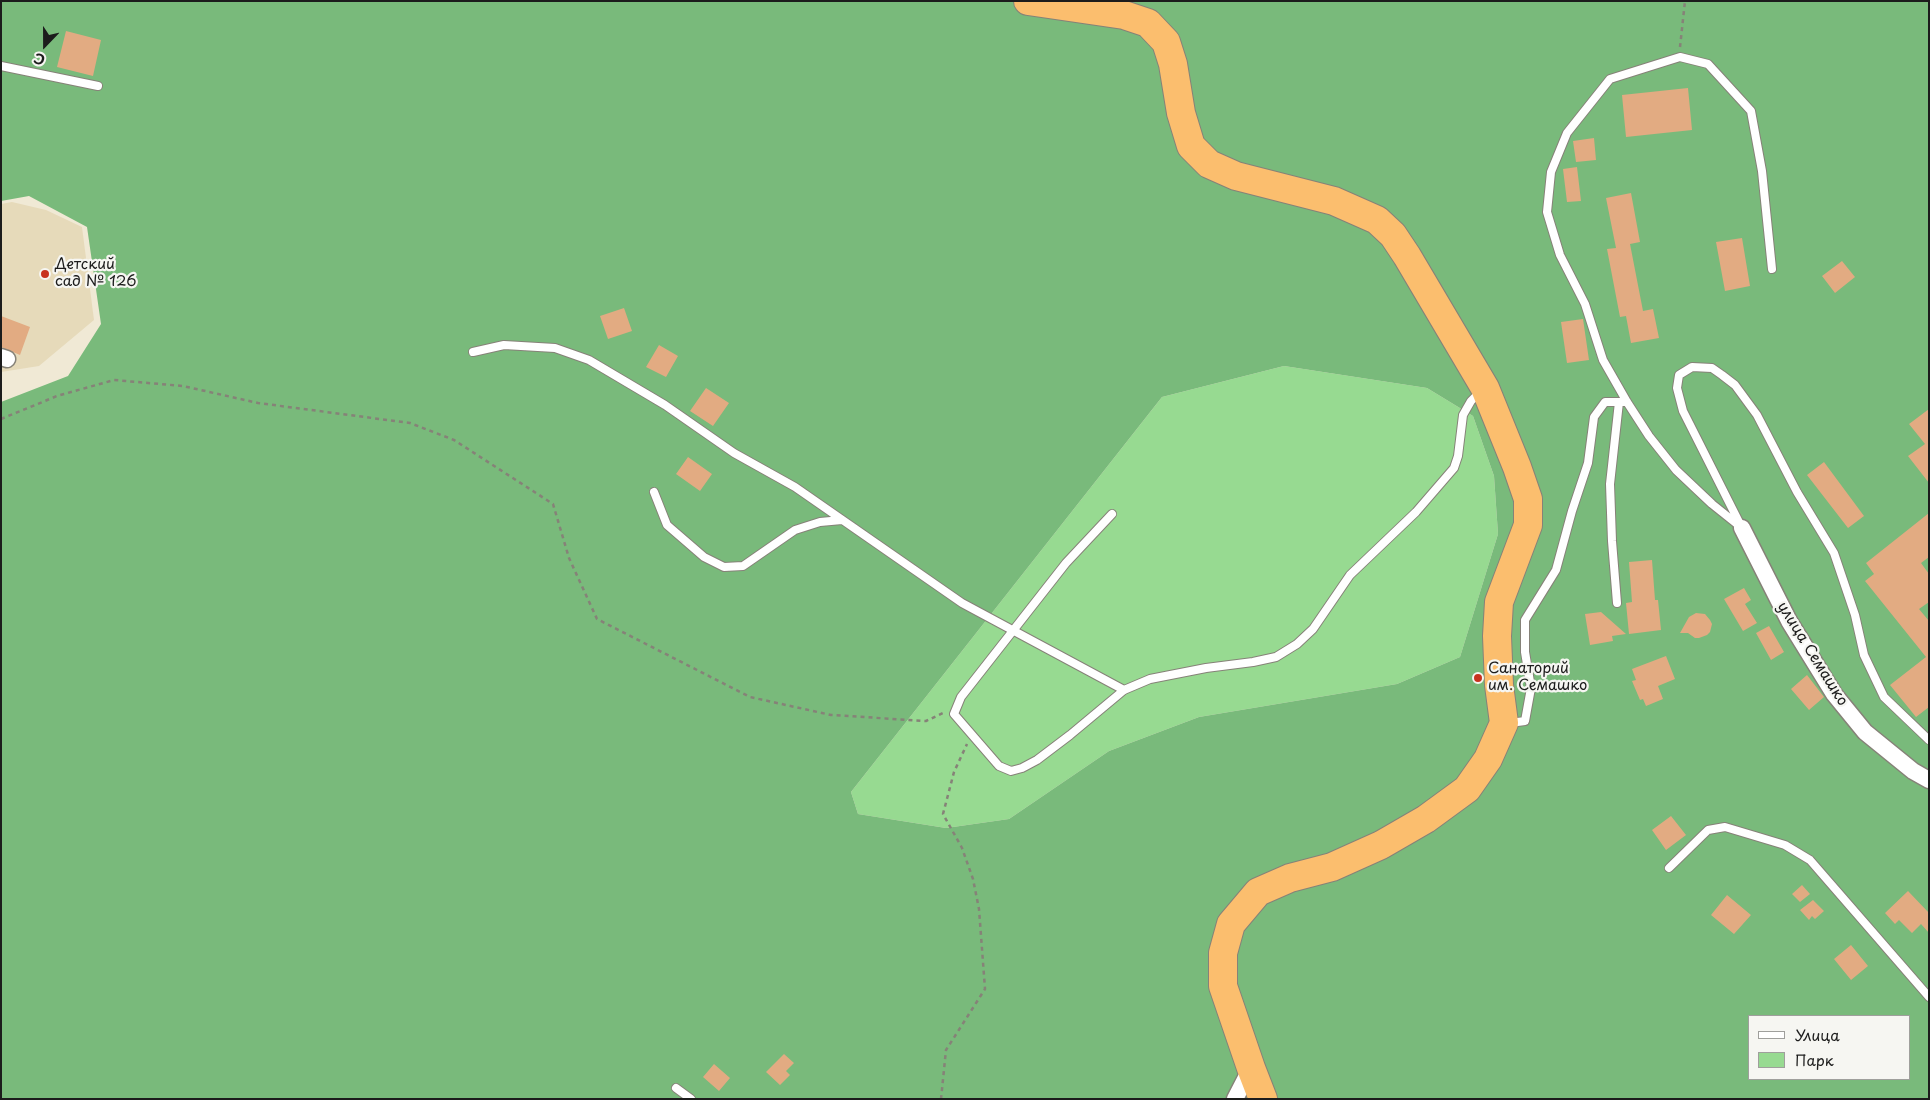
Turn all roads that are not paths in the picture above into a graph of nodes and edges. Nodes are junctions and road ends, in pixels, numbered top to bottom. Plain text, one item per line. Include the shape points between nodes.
1 (1028, 1) edge
2 (1, 66) edge
3 (98, 86) dead end
4 (1772, 269) dead end
5 (473, 352) dead end
6 (1484, 388) junction
7 (1623, 402) junction
8 (654, 492) dead end
9 (1112, 514) dead end
10 (842, 520) junction
11 (1742, 528) junction
12 (1617, 602) dead end
13 (1015, 631) junction
14 (1124, 690) junction
15 (1504, 723) junction
16 (1929, 740) edge
17 (1929, 780) edge
18 (1669, 868) dead end
19 (1929, 997) edge
20 (1251, 1068) junction
21 (676, 1088) dead end
22 (691, 1099) edge
23 (1235, 1099) edge
24 (1264, 1099) edge

1 - 6 highway via 1124,14 1148,23 1166,42 1191,146 1209,164 1236,176 1334,201 1377,220 1393,235 1407,256
2 - 3 lane
4 - 7 lane via 1762,172 1751,111 1708,64 1680,57 1610,79 1566,132 1551,172 1547,212 1560,255 1585,304 1603,360
5 - 10 lane via 504,344 555,348 589,360 665,405 734,453
6 - 14 lane via 1463,415 1454,468 1416,512 1350,575 1313,629 1297,644 1276,657 1150,679
6 - 15 highway via 1528,499 1528,525 1499,602 1499,685
7 - 11 lane via 1676,470
7 - 12 lane via 1610,484
7 - 15 lane via 1605,402 1594,417 1588,463 1556,570 1525,620 1525,652 1531,688 1525,721
8 - 10 lane via 667,525 704,557 724,567 744,566 795,530 820,522
9 - 13 lane via 1066,563
10 - 13 lane via 962,603
11 - 16 lane via 1683,411 1677,388 1679,375 1692,367 1712,368 1722,375 1735,385 1757,415 1797,492 1834,553 1856,615 1864,655 1884,697
11 - 17 street, улица Семашко via 1789,621 1834,694 1865,732 1912,771
13 - 14 lane
13 - 14 lane via 961,697 954,714 999,766 1011,771 1037,760
15 - 20 highway via 1488,759 1467,788 1433,814 1381,845 1332,867 1290,878 1258,892 1231,924 1223,953 1223,986
18 - 19 lane via 1708,830 1725,827 1785,845 1810,860
20 - 23 street
20 - 24 highway
21 - 22 lane

